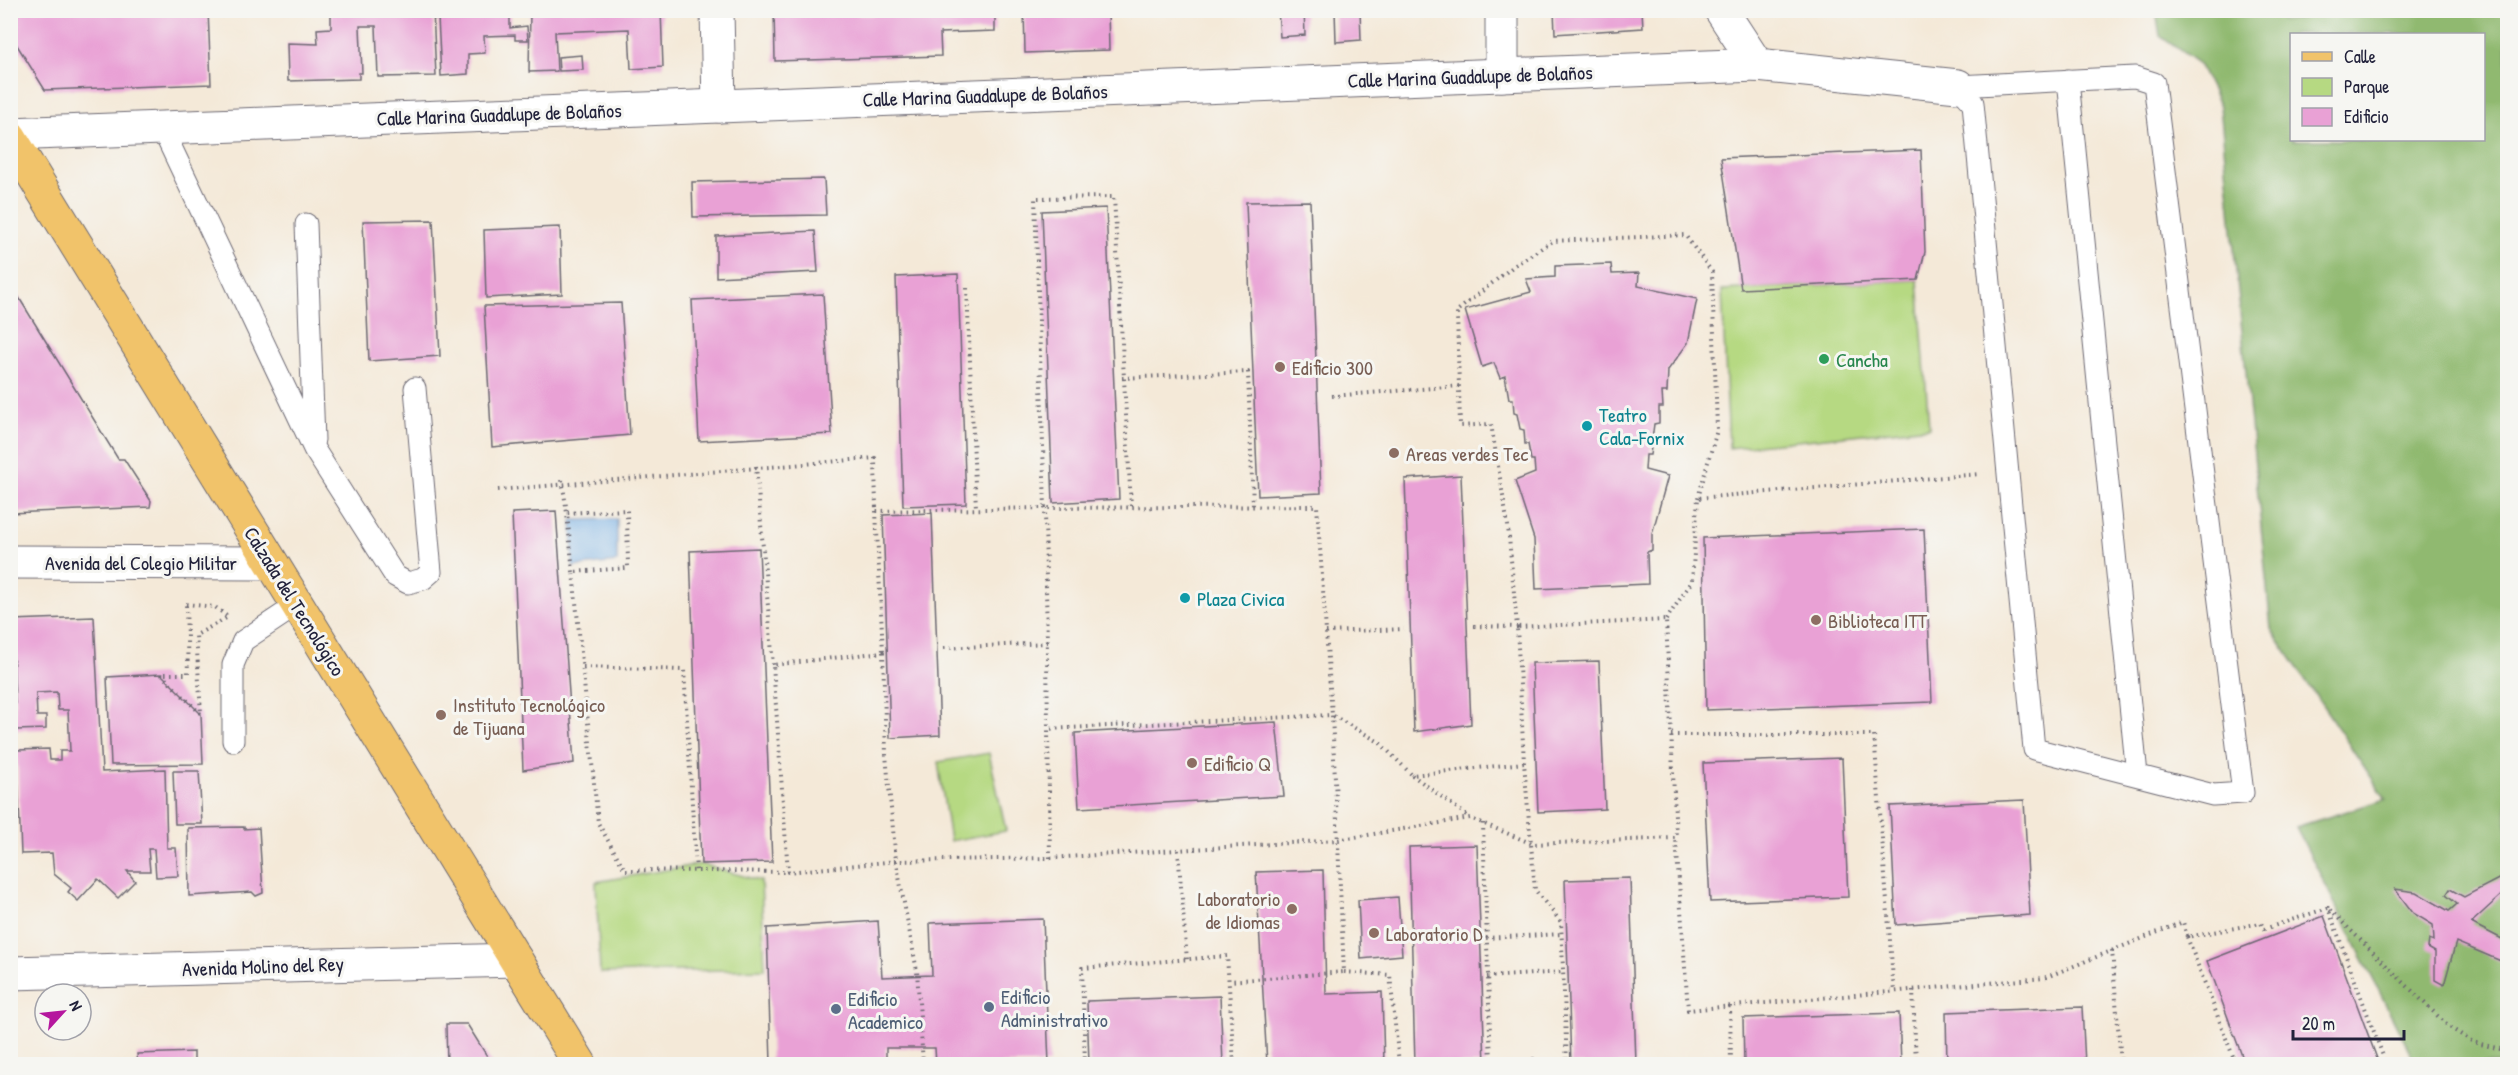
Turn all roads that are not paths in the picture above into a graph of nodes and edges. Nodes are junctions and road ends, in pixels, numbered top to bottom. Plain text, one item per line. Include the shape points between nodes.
1 (717, 10) edge
2 (1502, 10) edge
3 (1721, 10) edge
4 (1757, 65) junction
5 (1502, 75) junction
6 (2068, 80) junction
7 (1958, 86) junction
8 (719, 106) junction
9 (162, 128) junction
10 (10, 135) edge
11 (306, 224) dead end
12 (415, 388) dead end
13 (314, 449) junction
14 (10, 562) edge
15 (271, 563) junction
16 (297, 605) junction
17 (233, 741) dead end
18 (2137, 775) junction
19 (516, 960) junction
20 (10, 973) edge
21 (580, 1065) edge

1 - 8 street
2 - 5 street
3 - 4 street
4 - 5 street, Calle Marina Guadalupe de Bolaños
4 - 7 street, Calle Marina Guadalupe de Bolaños
5 - 8 street, Calle Marina Guadalupe de Bolaños
6 - 7 lane
6 - 18 lane
6 - 18 lane via 2135,77 2154,83 2243,793 2213,795
7 - 18 lane via 1973,103 2034,749
8 - 9 street, Calle Marina Guadalupe de Bolaños
9 - 10 street, Calle Marina Guadalupe de Bolaños
9 - 13 lane
10 - 15 main road, Calzada del Tecnológico
11 - 13 lane
12 - 13 lane via 431,572 423,579 408,583 395,576
14 - 15 street, Avenida del Colegio Militar
15 - 16 main road, Calzada del Tecnológico
16 - 17 lane via 243,641 233,665
16 - 19 main road, Calzada del Tecnológico
19 - 20 street, Avenida Molino del Rey
19 - 21 main road, Calzada del Tecnológico

